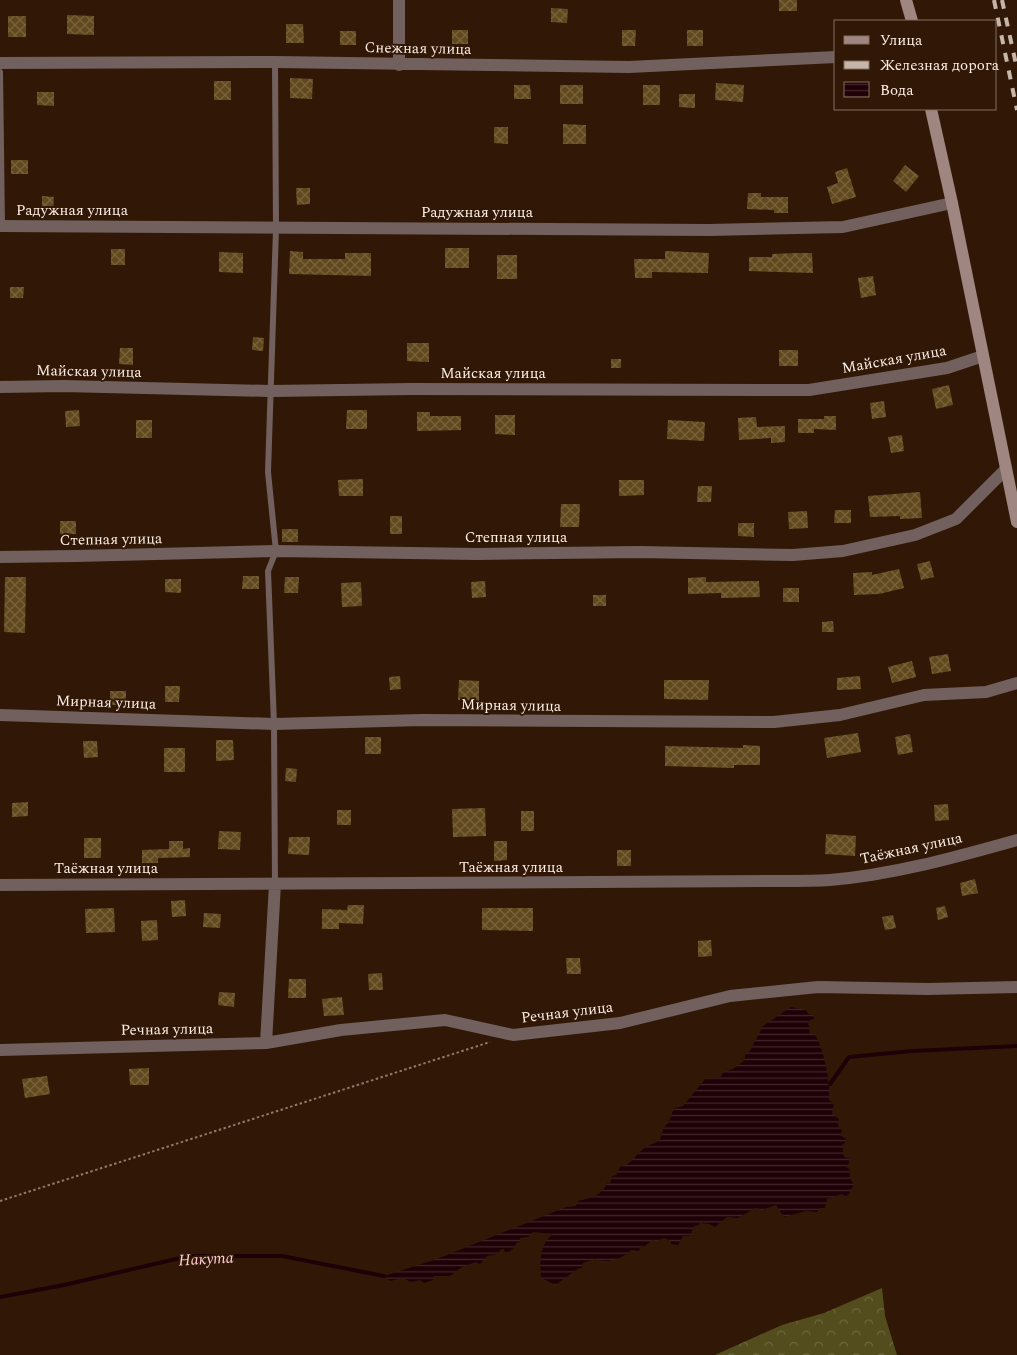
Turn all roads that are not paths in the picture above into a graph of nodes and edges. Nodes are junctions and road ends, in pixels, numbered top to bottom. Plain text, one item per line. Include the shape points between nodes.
1 (399, 0) edge
2 (906, 0) edge
3 (912, 20) edge
4 (834, 57) edge
5 (275, 62) junction
6 (0, 63) edge
7 (399, 65) junction
8 (0, 72) edge
9 (932, 110) edge
10 (952, 203) junction
11 (1, 226) edge
12 (276, 228) junction
13 (983, 356) junction
14 (0, 387) edge
15 (270, 390) junction
16 (1006, 469) junction
17 (1017, 522) edge
18 (276, 551) junction
19 (0, 557) edge
20 (1017, 683) edge
21 (0, 715) edge
22 (274, 724) junction
23 (1017, 840) edge
24 (275, 884) junction
25 (0, 885) edge
26 (1017, 988) edge
27 (266, 1043) junction
28 (0, 1050) edge

1 - 7 street
2 - 3 street
4 - 7 street, Снежная улица via 629,67
5 - 6 street, Снежная улица
5 - 7 street, Снежная улица
5 - 12 lane
8 - 11 lane
9 - 10 street
10 - 12 street, Радужная улица via 843,227 709,230
10 - 13 street
11 - 12 street, Радужная улица
12 - 15 lane
13 - 15 street, Майская улица via 947,368 809,390
13 - 16 street
14 - 15 street, Майская улица
15 - 18 lane via 268,472
16 - 17 street
16 - 18 street, Степная улица via 956,519 915,535 843,551 793,555
18 - 19 street, Степная улица
18 - 22 lane via 268,571
20 - 22 street, Мирная улица via 986,692 924,695 840,715 774,722 422,720
21 - 22 street, Мирная улица
22 - 24 lane
23 - 24 street, Таёжная улица via 951,858 831,880
24 - 25 street, Таёжная улица
24 - 27 street
26 - 27 street, Речная улица via 818,987 730,996 620,1022 513,1035 445,1020 340,1030
27 - 28 street, Речная улица

